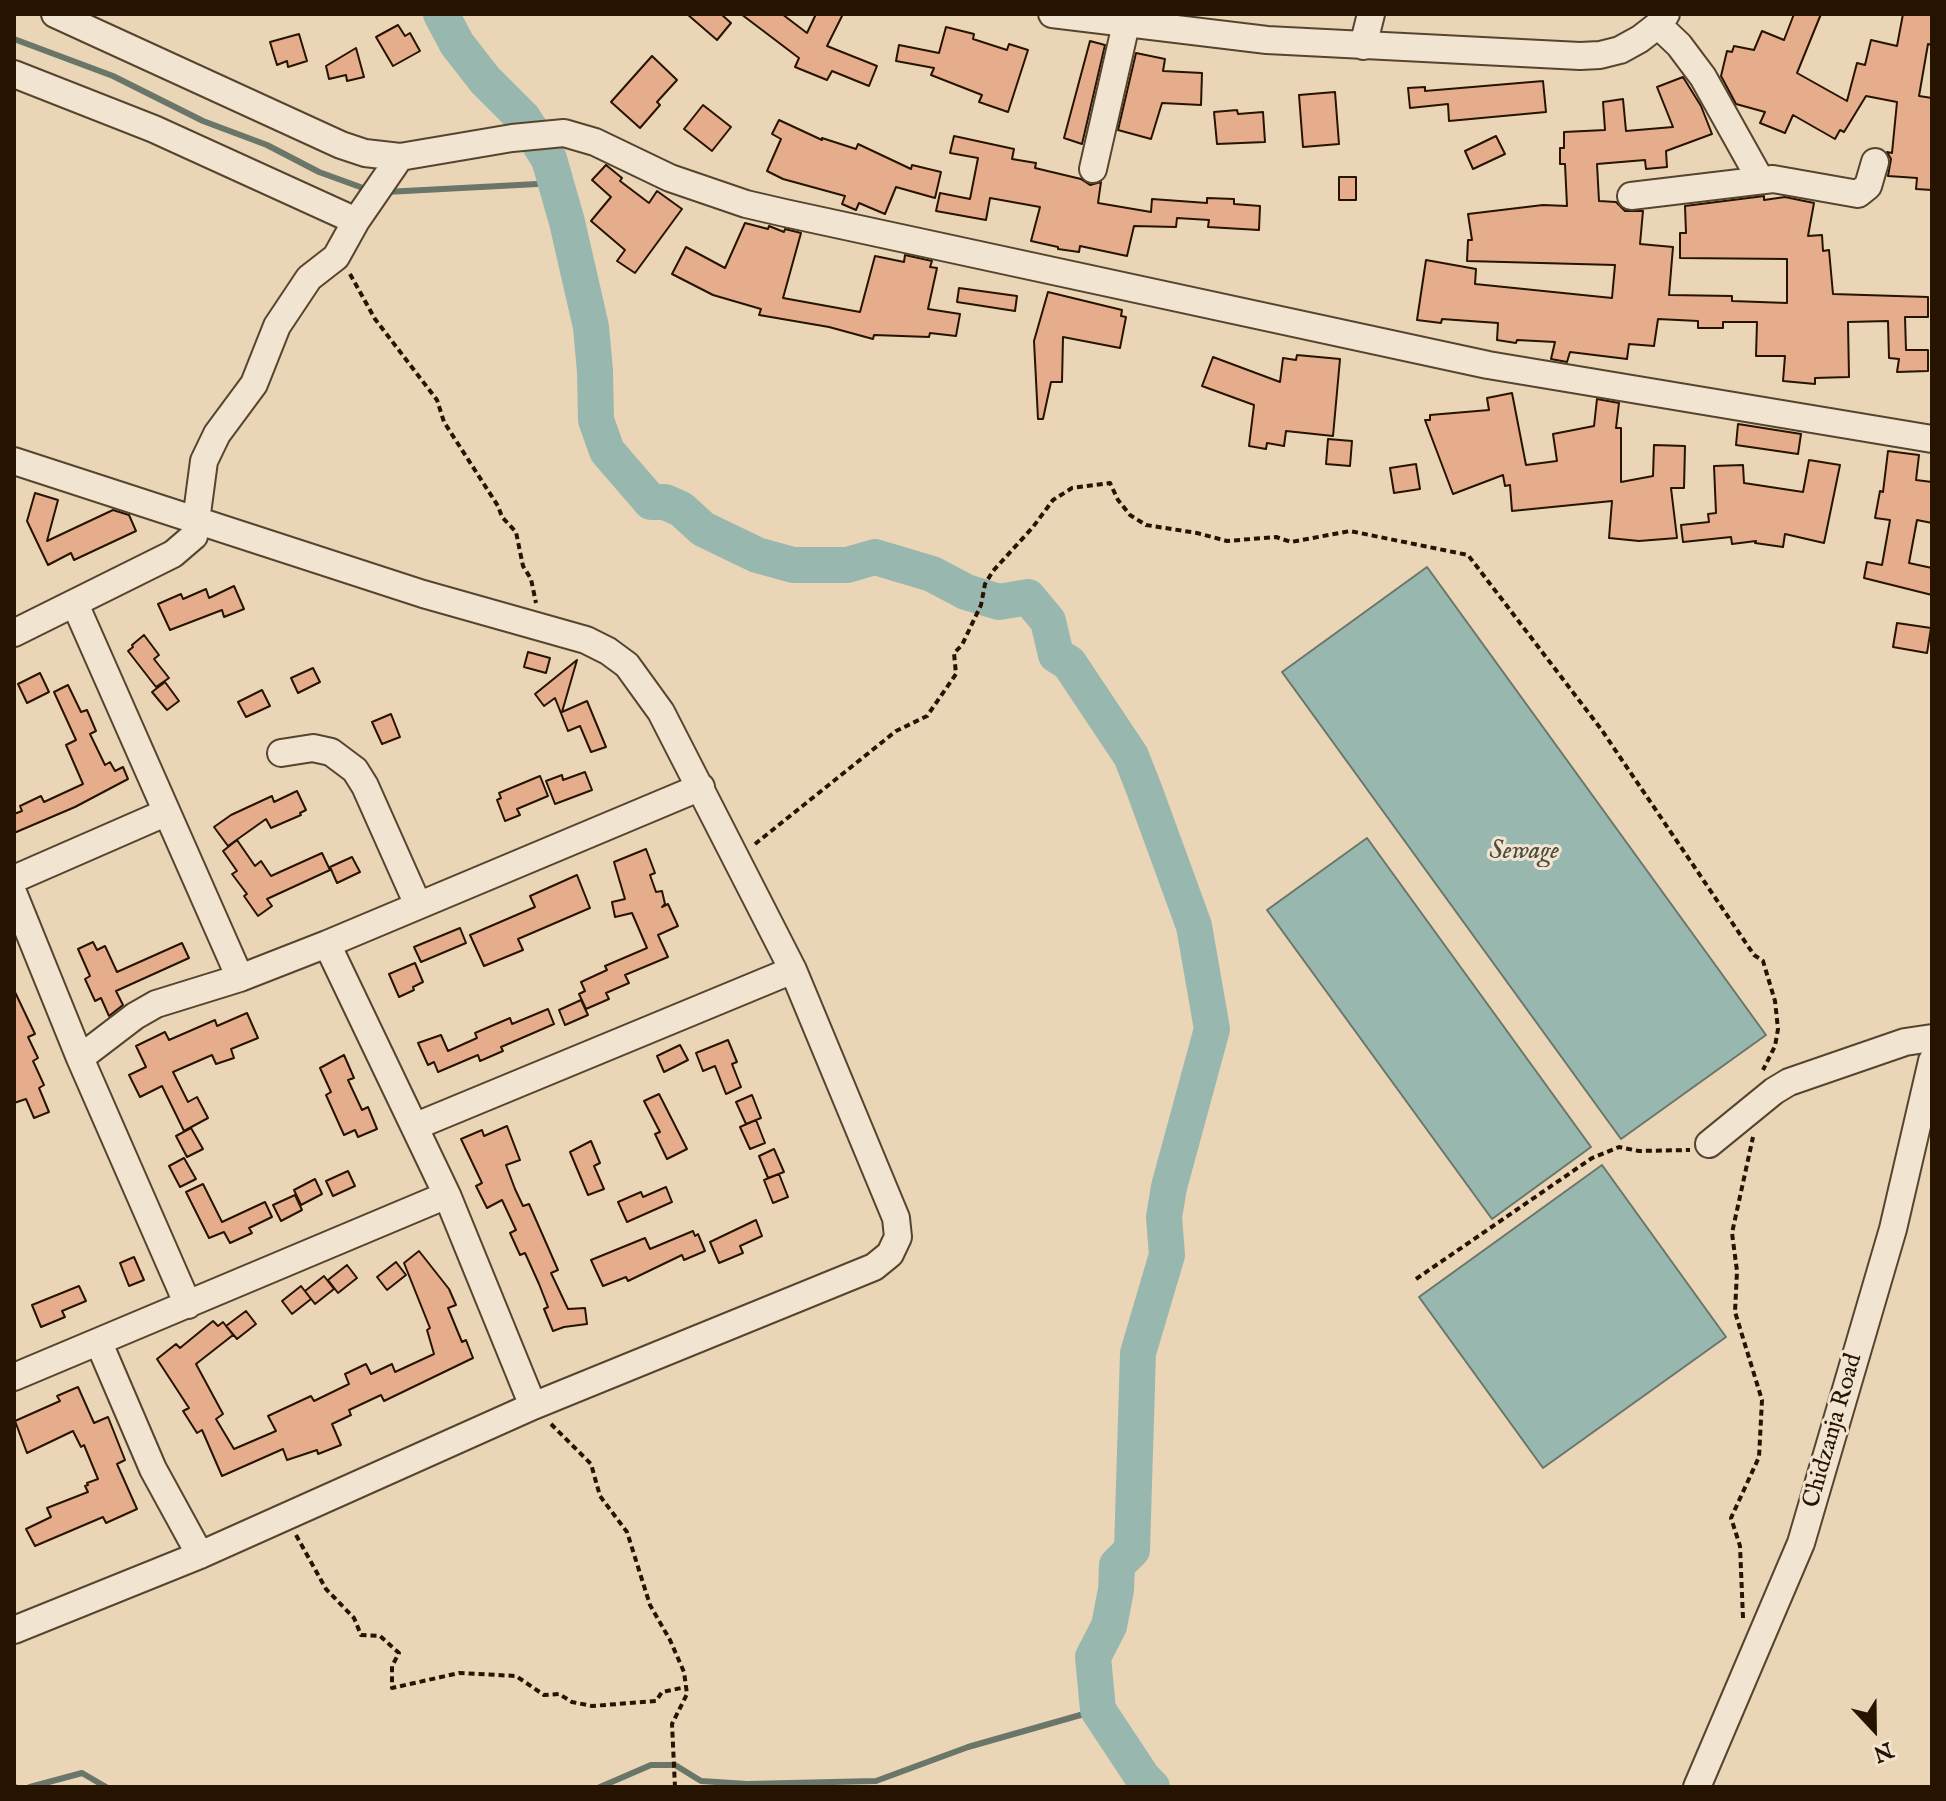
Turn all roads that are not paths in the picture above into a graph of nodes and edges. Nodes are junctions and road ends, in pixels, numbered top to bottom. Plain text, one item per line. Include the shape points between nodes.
1 (55, 14) edge
2 (1052, 14) edge
3 (1371, 14) edge
4 (1662, 20) edge
5 (1143, 22) edge
6 (1363, 46) junction
7 (14, 74) edge
8 (400, 157) junction
9 (1875, 162) dead end
10 (1093, 169) dead end
11 (1760, 179) junction
12 (1631, 196) dead end
13 (356, 221) junction
14 (1932, 439) edge
15 (14, 461) edge
16 (197, 519) junction
17 (75, 604) junction
18 (14, 633) edge
19 (281, 753) dead end
20 (701, 787) junction
21 (165, 813) junction
22 (14, 879) edge
23 (14, 895) edge
24 (418, 905) junction
25 (327, 944) junction
26 (793, 970) junction
27 (240, 978) junction
28 (1932, 1038) edge
29 (80, 1058) junction
30 (1932, 1061) edge
31 (416, 1126) junction
32 (1709, 1144) road end
33 (447, 1195) junction
34 (188, 1305) junction
35 (99, 1343) junction
36 (14, 1377) edge
37 (533, 1406) junction
38 (200, 1555) junction
39 (14, 1630) edge
40 (1697, 1787) edge

1 - 8 street via 341,145
2 - 5 street
3 - 6 street
4 - 6 street via 1640,39 1600,55
4 - 11 street via 1703,77
5 - 6 street via 1267,40
5 - 10 street
7 - 13 street via 154,129
8 - 13 street
8 - 14 street via 564,133 670,178 785,213 1488,365
9 - 11 street via 1868,186 1858,194
11 - 12 street
13 - 16 street via 336,257 309,278 277,326 254,384 217,434 204,461
15 - 16 street
16 - 17 street via 194,536 185,546
16 - 20 street via 608,651 627,665 661,712
17 - 18 street
17 - 21 street
19 - 24 street via 313,748 331,752 355,770
20 - 24 street
20 - 26 street
21 - 22 street
21 - 27 street
23 - 29 street
24 - 25 street
25 - 27 street
25 - 31 street
26 - 31 street
26 - 37 street via 896,1218 898,1237 890,1254 874,1267
27 - 29 street via 156,1004
28 - 32 street via 1905,1042 1789,1082
29 - 34 street
30 - 40 street, Chidzanja Road via 1893,1229 1801,1543
31 - 33 street
33 - 34 street
33 - 37 street
34 - 35 street
35 - 36 street
35 - 38 street via 153,1469
37 - 38 street
38 - 39 street

